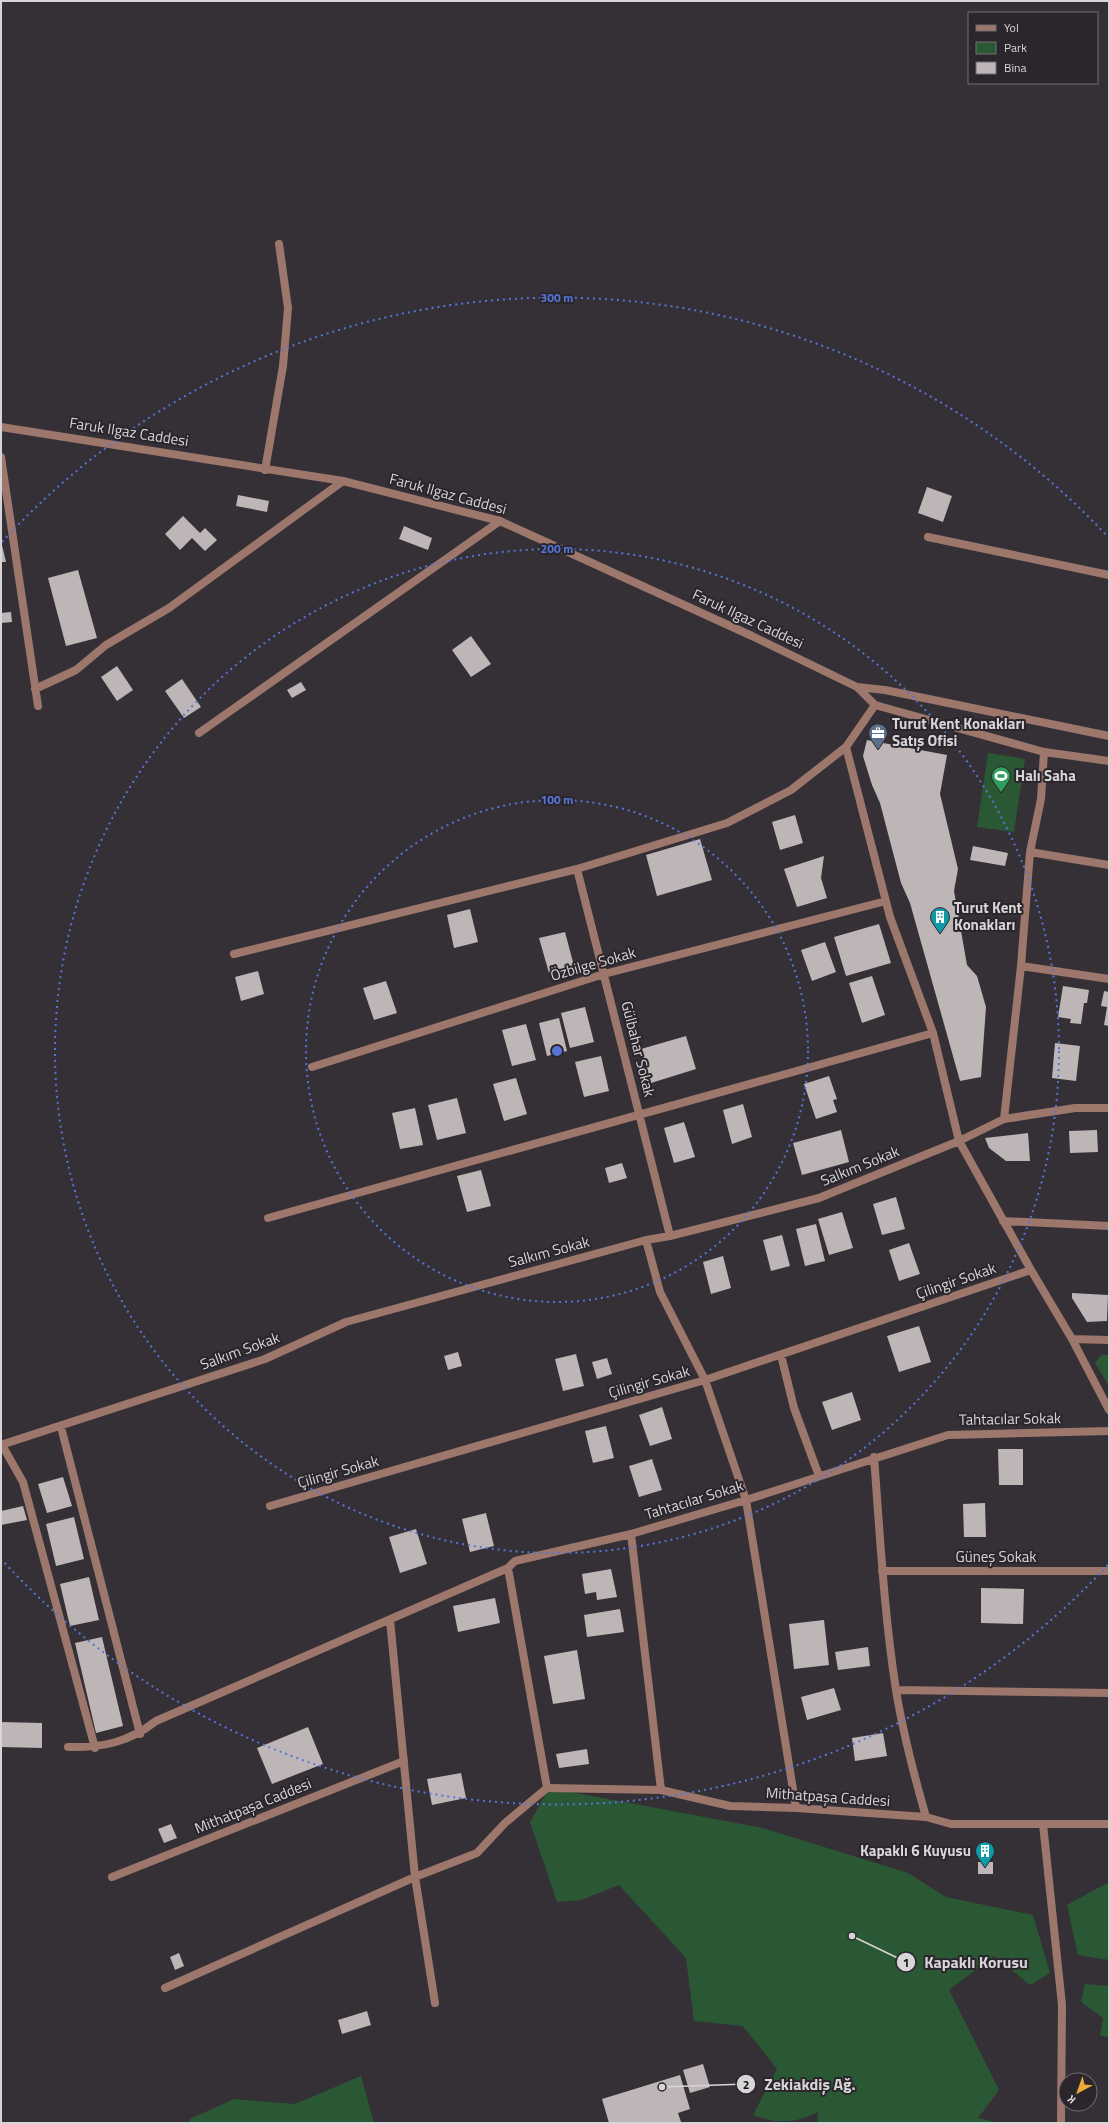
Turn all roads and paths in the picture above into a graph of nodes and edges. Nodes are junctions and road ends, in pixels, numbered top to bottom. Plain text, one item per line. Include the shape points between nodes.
1 (278, 244) dead end
2 (1, 427) edge
3 (1, 457) edge
4 (265, 470) junction
5 (343, 481) junction
6 (500, 521) junction
7 (928, 537) dead end
8 (1109, 575) edge
9 (857, 687) junction
10 (35, 689) junction
11 (875, 705) junction
12 (38, 706) dead end
13 (199, 734) dead end
14 (1109, 736) edge
15 (846, 747) junction
16 (1044, 752) junction
17 (1109, 762) edge
18 (1030, 852) junction
19 (1109, 865) edge
20 (577, 869) junction
21 (886, 901) junction
22 (234, 954) dead end
23 (1021, 966) junction
24 (604, 974) junction
25 (1109, 979) edge
26 (933, 1032) junction
27 (312, 1067) dead end
28 (1109, 1108) edge
29 (640, 1114) junction
30 (1004, 1119) junction
31 (959, 1141) junction
32 (268, 1218) dead end
33 (1003, 1221) junction
34 (1109, 1226) edge
35 (670, 1236) junction
36 (646, 1240) junction
37 (1031, 1270) junction
38 (1072, 1339) junction
39 (1109, 1340) edge
40 (781, 1355) junction
41 (705, 1380) junction
42 (1109, 1410) edge
43 (61, 1427) junction
44 (1109, 1431) edge
45 (1, 1445) edge
46 (874, 1457) junction
47 (819, 1476) junction
48 (746, 1500) junction
49 (270, 1506) dead end
50 (631, 1534) junction
51 (508, 1568) junction
52 (1109, 1571) edge
53 (882, 1572) junction
54 (390, 1620) junction
55 (896, 1690) junction
56 (1109, 1693) edge
57 (140, 1734) junction
58 (68, 1747) dead end
59 (95, 1748) junction
60 (404, 1761) junction
61 (547, 1788) junction
62 (661, 1790) junction
63 (796, 1808) junction
64 (926, 1817) junction
65 (1043, 1824) junction
66 (1109, 1824) edge
67 (112, 1877) dead end
68 (415, 1877) junction
69 (165, 1988) dead end
70 (435, 2003) dead end
71 (1061, 2123) edge

1 - 4 street via 288,308 283,366
2 - 4 street, Faruk Ilgaz Caddesi via 128,445
3 - 10 street
4 - 5 street, Faruk Ilgaz Caddesi
5 - 6 street, Faruk Ilgaz Caddesi
5 - 10 street via 169,608 106,645 76,670
6 - 9 street, Faruk Ilgaz Caddesi via 745,632
6 - 13 street
7 - 8 street
9 - 11 street, Faruk Ilgaz Caddesi
9 - 14 street, Faruk Ilgaz Caddesi via 885,690
10 - 12 street
11 - 15 street
11 - 16 street, Faruk Ilgaz Caddesi
15 - 20 street via 791,790 727,824
15 - 21 street
16 - 17 street, Faruk Ilgaz Caddesi
16 - 18 street via 1041,799
18 - 19 street
18 - 23 street
20 - 22 street
20 - 24 street, Gülbahar Sokak
21 - 24 street, Özbilge Sokak
21 - 26 street
23 - 25 street
23 - 30 street
24 - 27 street, Özbilge Sokak
24 - 29 street, Gülbahar Sokak
26 - 29 street
26 - 31 street
28 - 30 street, Salkım Sokak via 1075,1108
29 - 32 street
29 - 35 street, Gülbahar Sokak
30 - 31 street, Salkım Sokak
31 - 33 street
31 - 35 street, Salkım Sokak via 819,1198
33 - 34 street
33 - 37 street
35 - 36 street, Salkım Sokak
36 - 41 street via 660,1292
36 - 43 street, Salkım Sokak via 346,1322 265,1359
37 - 38 street
37 - 40 street, Çilingir Sokak
38 - 39 street
38 - 42 street
40 - 41 street, Çilingir Sokak
40 - 47 street via 794,1408
41 - 48 street
41 - 49 street, Çilingir Sokak
43 - 45 street, Salkım Sokak
43 - 57 street
44 - 46 street, Tahtacılar Sokak via 948,1435
45 - 59 street via 23,1482
46 - 47 street, Tahtacılar Sokak
46 - 53 street
47 - 48 street, Tahtacılar Sokak
48 - 50 street, Tahtacılar Sokak
48 - 63 street
50 - 51 street, Tahtacılar Sokak via 515,1561
50 - 62 street
51 - 54 street, Tahtacılar Sokak
51 - 61 street
52 - 53 street, Güneş Sokak
53 - 55 street
54 - 57 street, Tahtacılar Sokak via 156,1721
54 - 60 street
55 - 56 street
55 - 64 street via 908,1755
57 - 59 street
58 - 59 street
60 - 67 street, Mithatpaşa Caddesi
60 - 68 street
61 - 62 street, Mithatpaşa Caddesi
61 - 68 street via 505,1823 477,1853
62 - 63 street, Mithatpaşa Caddesi via 730,1806
63 - 64 street, Mithatpaşa Caddesi
64 - 65 street, Mithatpaşa Caddesi via 951,1824
65 - 66 street, Mithatpaşa Caddesi
65 - 71 street via 1062,2005
68 - 69 street
68 - 70 street

